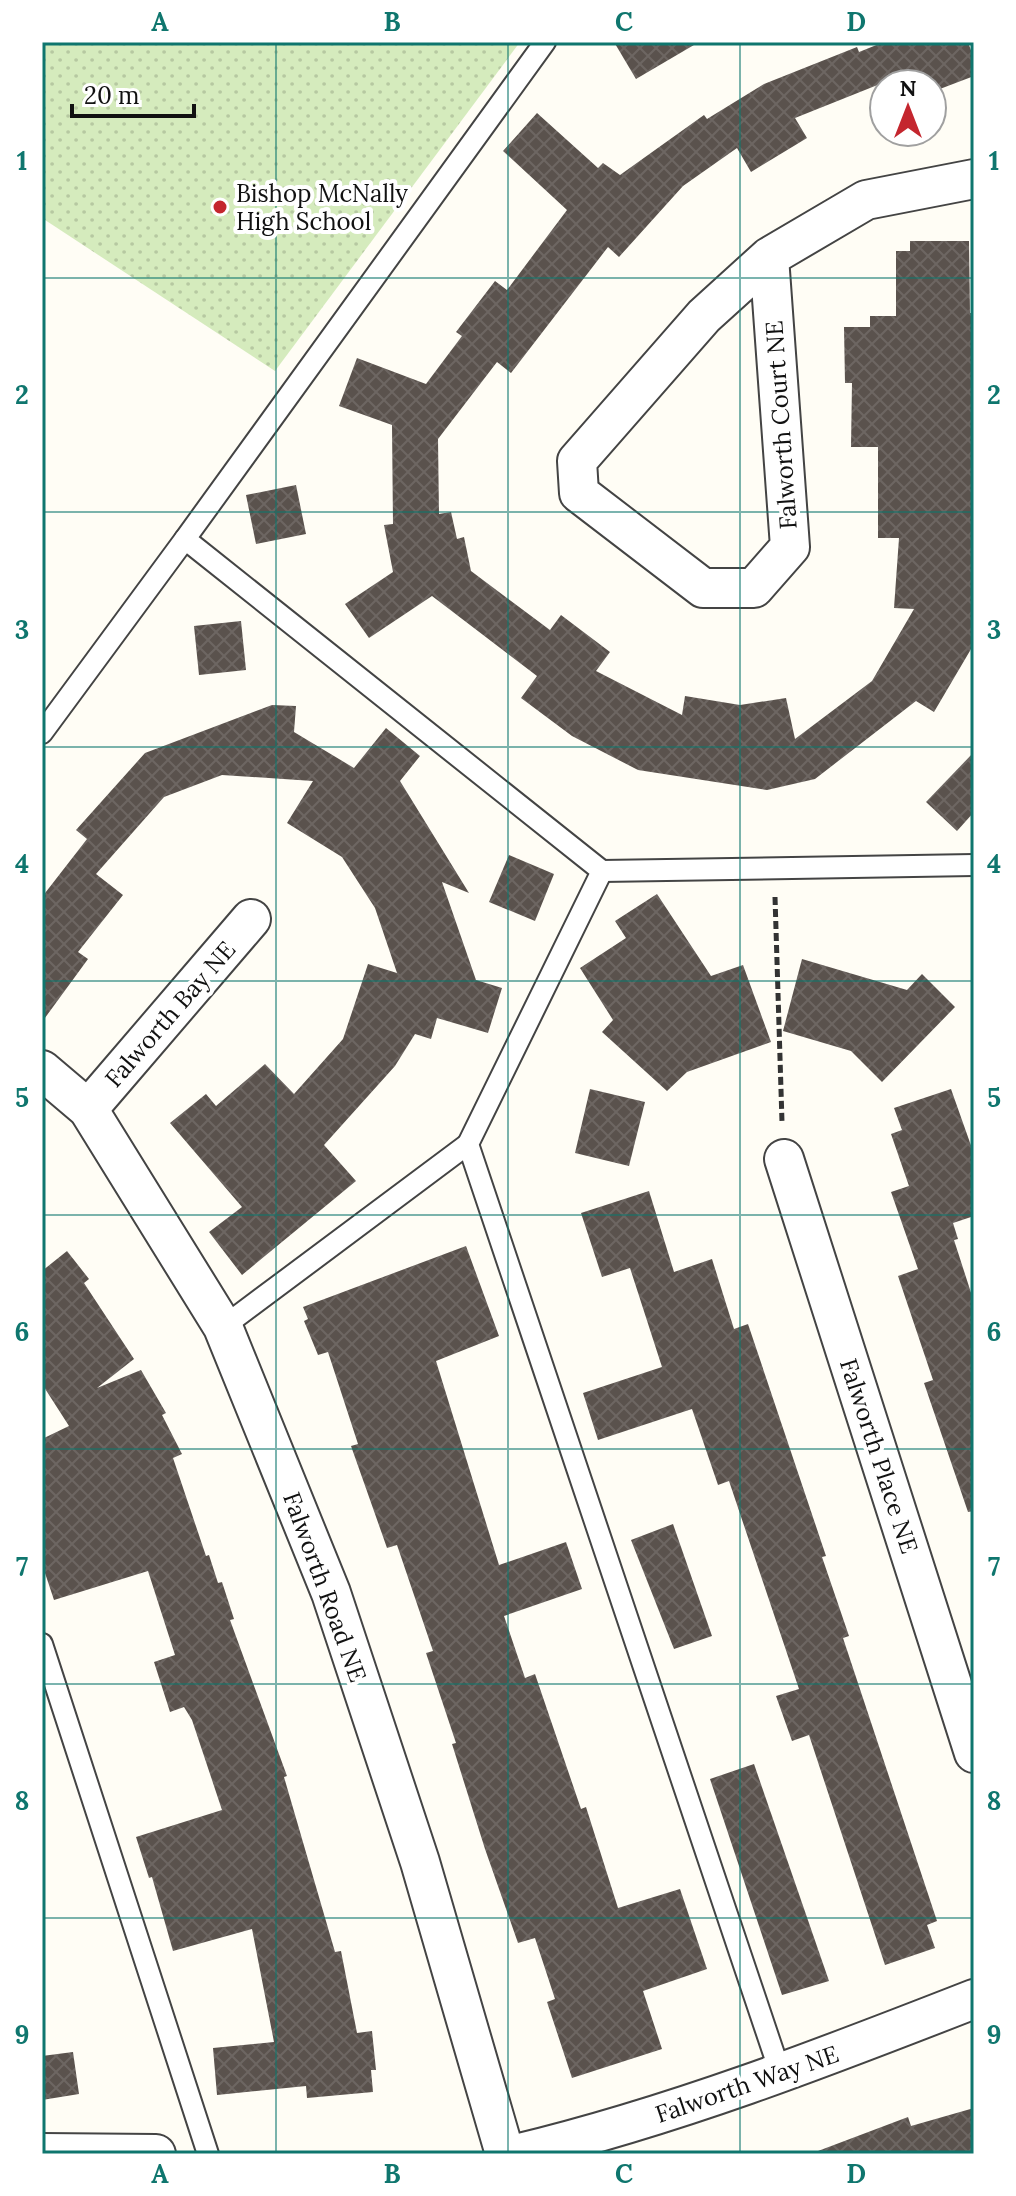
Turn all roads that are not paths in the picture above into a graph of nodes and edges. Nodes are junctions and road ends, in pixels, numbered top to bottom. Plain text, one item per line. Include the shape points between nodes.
1 (545, 42) edge
2 (974, 179) edge
3 (769, 257) junction
4 (185, 539) junction
5 (42, 733) edge
6 (974, 865) edge
7 (602, 871) junction
8 (251, 919) dead end
9 (42, 1070) edge
10 (88, 1109) junction
11 (468, 1144) junction
12 (784, 1159) road end
13 (223, 1327) junction
14 (42, 1644) edge
15 (974, 1753) edge
16 (974, 1999) edge
17 (781, 2075) junction
18 (42, 2153) edge
19 (156, 2154) edge
20 (208, 2154) edge
21 (505, 2154) edge
22 (516, 2154) edge

1 - 4 lane
2 - 3 street, Falworth Court NE via 866,200
3 - 3 street, Falworth Court NE via 704,316 577,461 579,493 703,588 754,588 790,547
4 - 5 lane
4 - 7 lane
6 - 7 lane
7 - 11 lane
8 - 10 street, Falworth Bay NE
9 - 10 street, Falworth Road NE
10 - 13 street, Falworth Road NE
11 - 13 lane
11 - 17 lane
12 - 15 street, Falworth Place NE
13 - 21 street, Falworth Road NE via 331,1593 420,1862
14 - 20 lane
16 - 17 street, Falworth Way NE
17 - 22 street, Falworth Way NE via 601,2133
18 - 19 street

